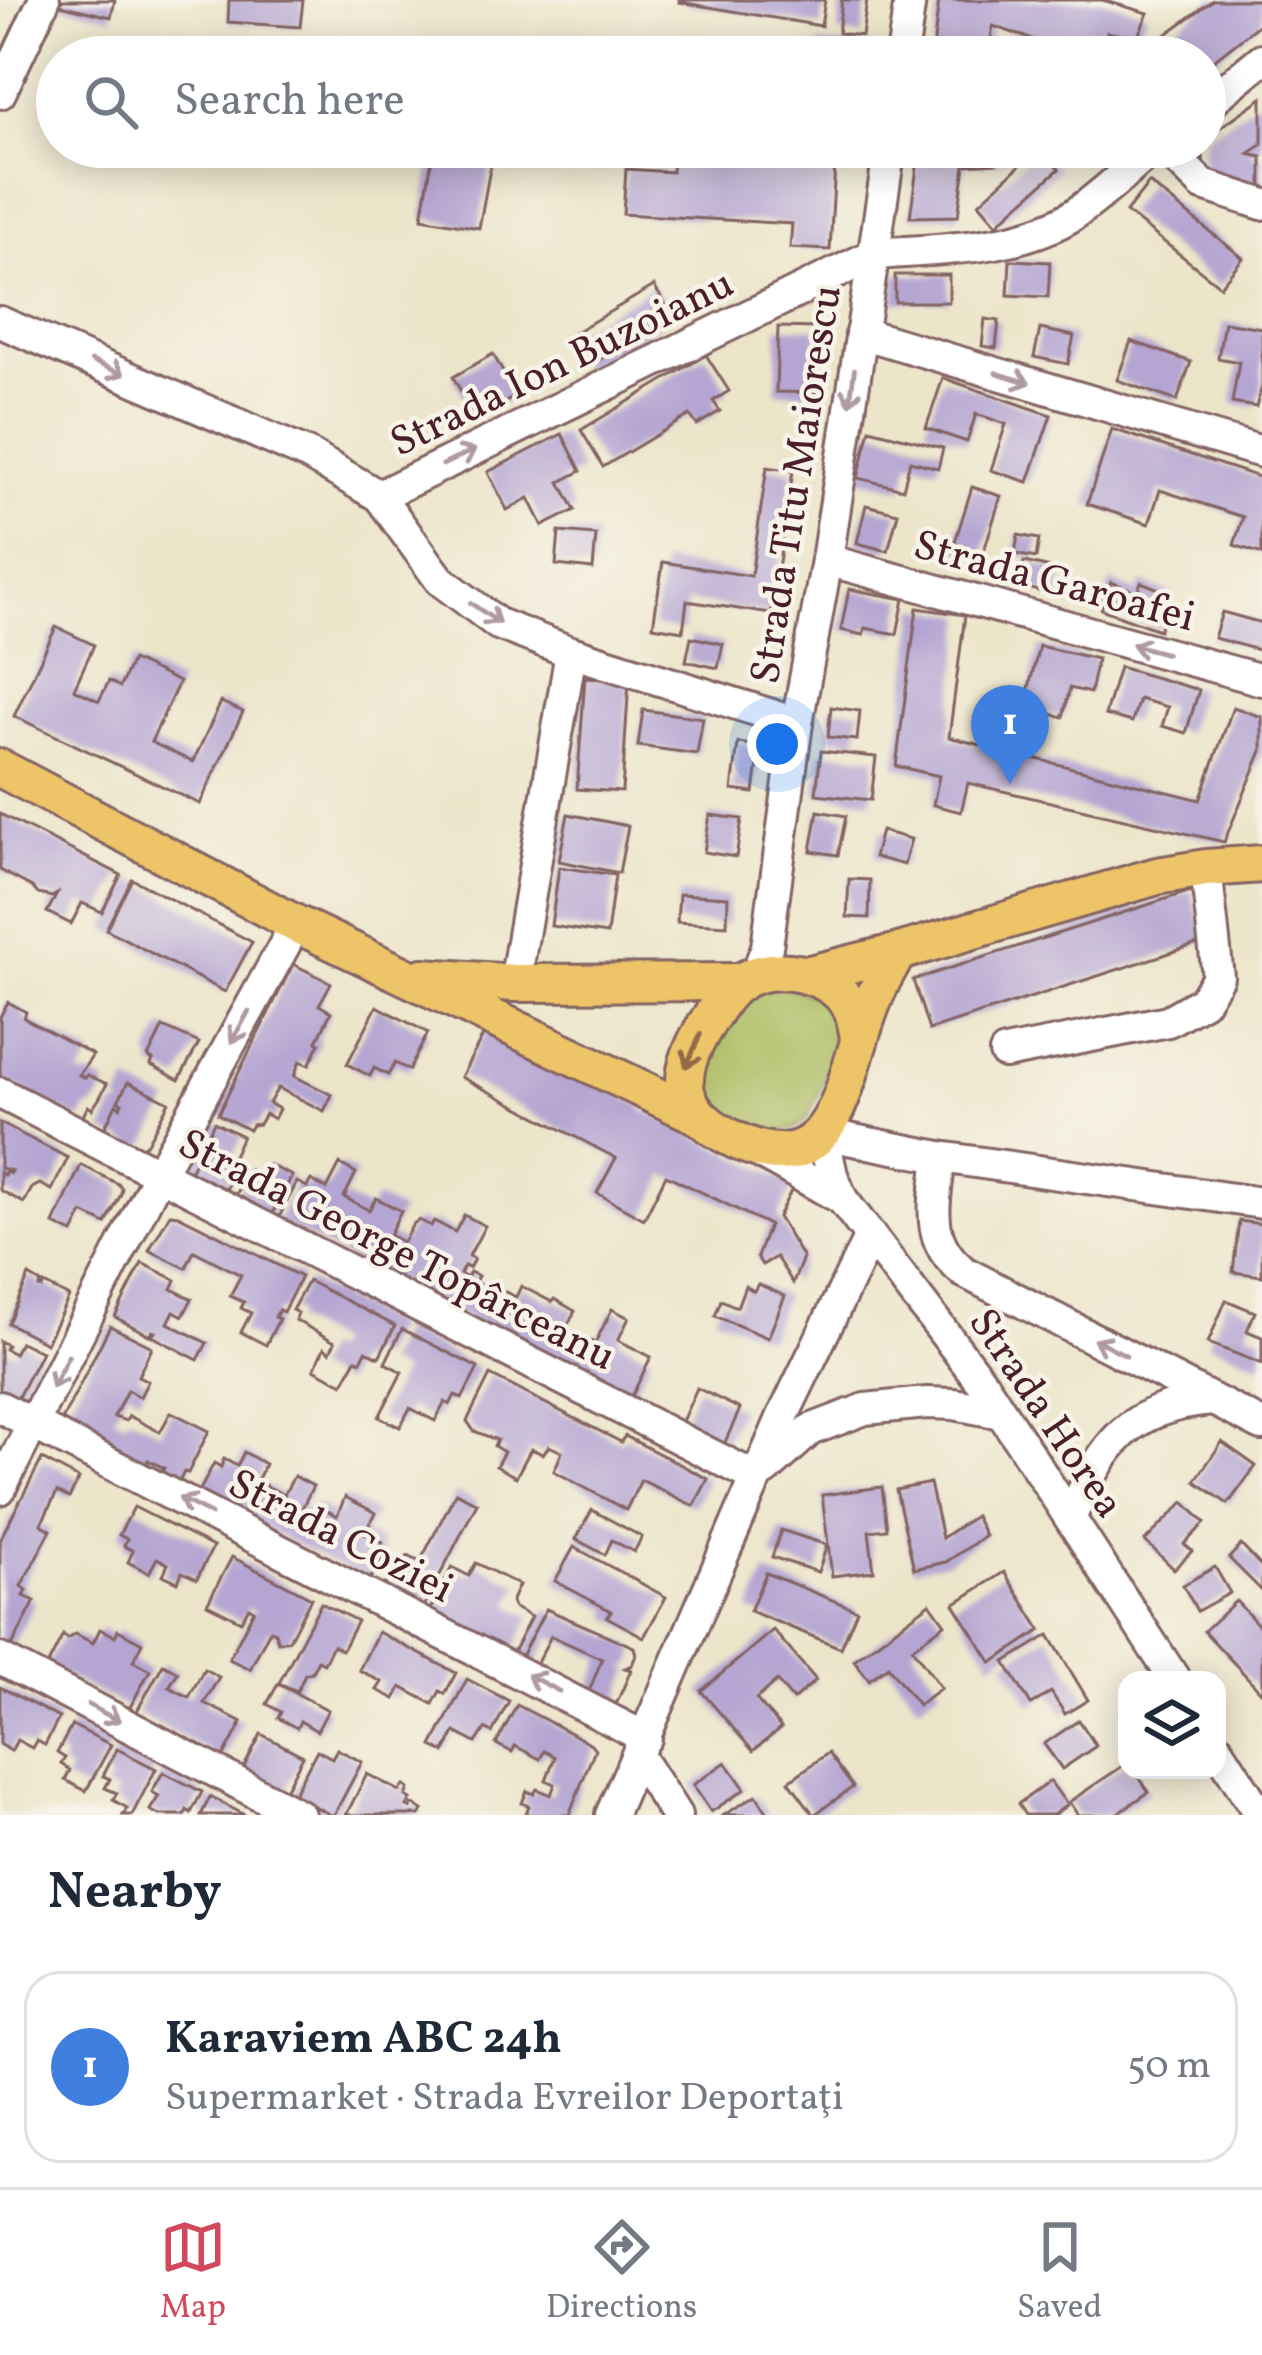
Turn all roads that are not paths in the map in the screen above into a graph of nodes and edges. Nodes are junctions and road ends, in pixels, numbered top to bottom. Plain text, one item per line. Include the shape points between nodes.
1 (44, 0) edge
2 (910, 0) edge
3 (905, 36) edge
4 (1262, 58) edge
5 (1226, 88) edge
6 (0, 93) edge
7 (887, 168) edge
8 (1133, 168) edge
9 (1184, 168) edge
10 (1262, 203) edge
11 (875, 254) junction
12 (0, 322) edge
13 (861, 332) junction
14 (1262, 452) edge
15 (380, 496) junction
16 (826, 560) junction
17 (571, 652) junction
18 (1262, 680) edge
19 (797, 723) junction
20 (0, 769) edge
21 (1262, 864) edge
22 (1206, 868) junction
23 (296, 924) junction
24 (899, 952) junction
25 (396, 972) junction
26 (806, 975) junction
27 (749, 978) junction
28 (515, 983) junction
29 (859, 1039) junction
30 (1005, 1053) dead end
31 (0, 1093) edge
32 (698, 1116) junction
33 (823, 1134) junction
34 (753, 1149) junction
35 (940, 1157) junction
36 (160, 1174) junction
37 (842, 1199) junction
38 (1262, 1203) edge
39 (870, 1236) junction
40 (1214, 1400) junction
41 (0, 1407) edge
42 (1001, 1413) junction
43 (34, 1424) junction
44 (1262, 1425) edge
45 (757, 1478) junction
46 (0, 1490) edge
47 (1071, 1516) junction
48 (0, 1658) edge
49 (1168, 1671) edge
50 (642, 1747) junction
51 (1226, 1761) edge
52 (299, 1815) edge
53 (611, 1815) edge
54 (676, 1815) edge
55 (1260, 1815) edge

1 - 6 street
2 - 3 street
4 - 5 street
7 - 11 street, Strada Titu Maiorescu
8 - 11 street, Strada Ion Buzoianu via 1032,236
9 - 10 street via 1203,185
11 - 13 street, Strada Titu Maiorescu
15 -> 11 street, Strada Ion Buzoianu
12 -> 15 street, Strada Ion Buzoianu via 309,455
13 -> 14 street
13 -> 16 street, Strada Titu Maiorescu
15 -> 17 street via 440,580 498,624
18 -> 16 street, Strada Garoafei
16 - 19 street, Strada Titu Maiorescu
17 - 19 street
17 - 28 street
19 - 27 street, Strada Titu Maiorescu via 767,947
20 - 23 main road
21 - 22 main road
22 - 24 main road
22 - 30 street via 1218,977 1203,1001 1168,1021
23 - 25 main road
23 -> 36 street
24 - 26 main road
24 - 29 main road
25 - 28 main road
25 - 32 main road
26 - 27 main road
26 - 29 main road via 847,1001
27 - 28 main road
27 -> 32 main road via 720,1002 684,1067 686,1100
29 - 33 main road
31 - 36 street, Strada George Topârceanu
32 - 34 main road
33 - 34 main road via 797,1151
33 - 35 street
33 - 37 street, Strada Horea
34 - 37 street, Strada Horea
35 - 38 street
40 -> 35 street via 949,1260 936,1230
36 -> 43 street
36 - 45 street, Strada George Topârceanu
37 - 39 street, Strada Horea
39 - 42 street, Strada Horea
39 - 45 street
40 - 44 street
40 - 47 street via 1164,1407 1127,1428 1094,1466
41 - 43 street, Strada Coziei
42 - 45 street via 927,1403 865,1409 810,1430
42 - 47 street, Strada Horea
43 - 46 street
50 -> 43 street, Strada Coziei
45 - 50 street
47 - 49 street, Strada Horea
48 -> 52 street
50 - 53 street
50 - 54 street
51 - 55 street

